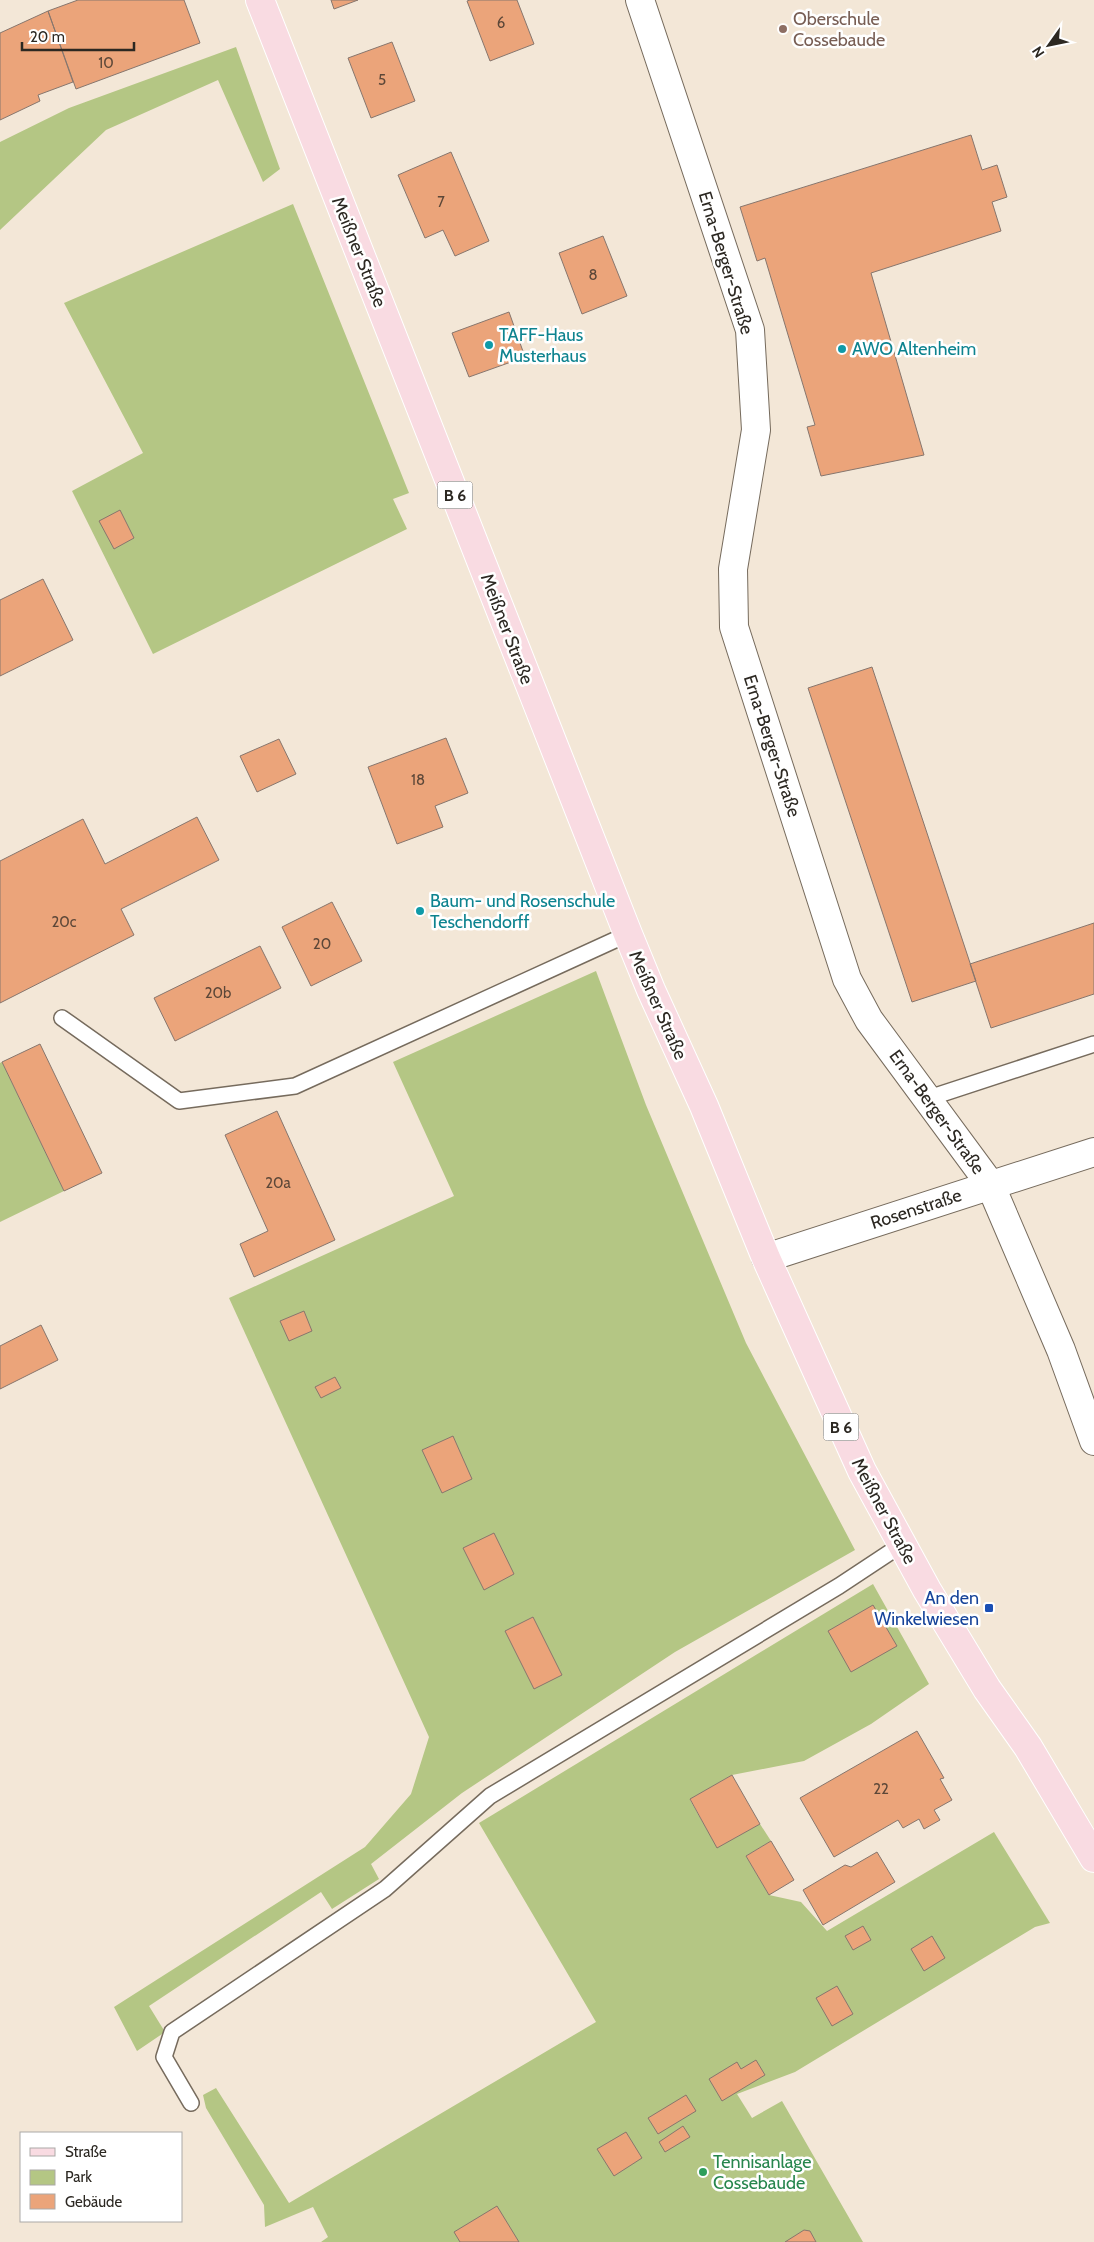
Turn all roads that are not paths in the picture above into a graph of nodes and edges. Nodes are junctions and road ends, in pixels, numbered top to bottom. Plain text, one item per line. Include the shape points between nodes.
1 (260, 0) edge
2 (640, 0) edge
3 (628, 934) junction
4 (62, 1018) dead end
5 (1094, 1044) edge
6 (929, 1098) junction
7 (1094, 1152) edge
8 (990, 1184) junction
9 (766, 1258) junction
10 (1094, 1441) edge
11 (901, 1545) junction
12 (1094, 1858) edge
13 (191, 2103) dead end

1 - 3 main road, Meißner Straße / B 6
2 - 6 street, Erna-Berger-Straße via 750,330 756,430 733,569 734,627 847,979 869,1020
3 - 4 lane via 295,1086 179,1101
3 - 9 main road, Meißner Straße / B 6 via 704,1106
5 - 6 lane
6 - 8 street, Erna-Berger-Straße
7 - 8 street, Rosenstraße
8 - 9 street, Rosenstraße
8 - 10 street, Erna-Berger-Straße via 1061,1350
9 - 11 main road, Meißner Straße / B 6 via 858,1462
11 - 12 main road, Meißner Straße / B 6 via 987,1690 1028,1747
11 - 13 lane via 839,1586 490,1796 385,1889 172,2032 164,2057

